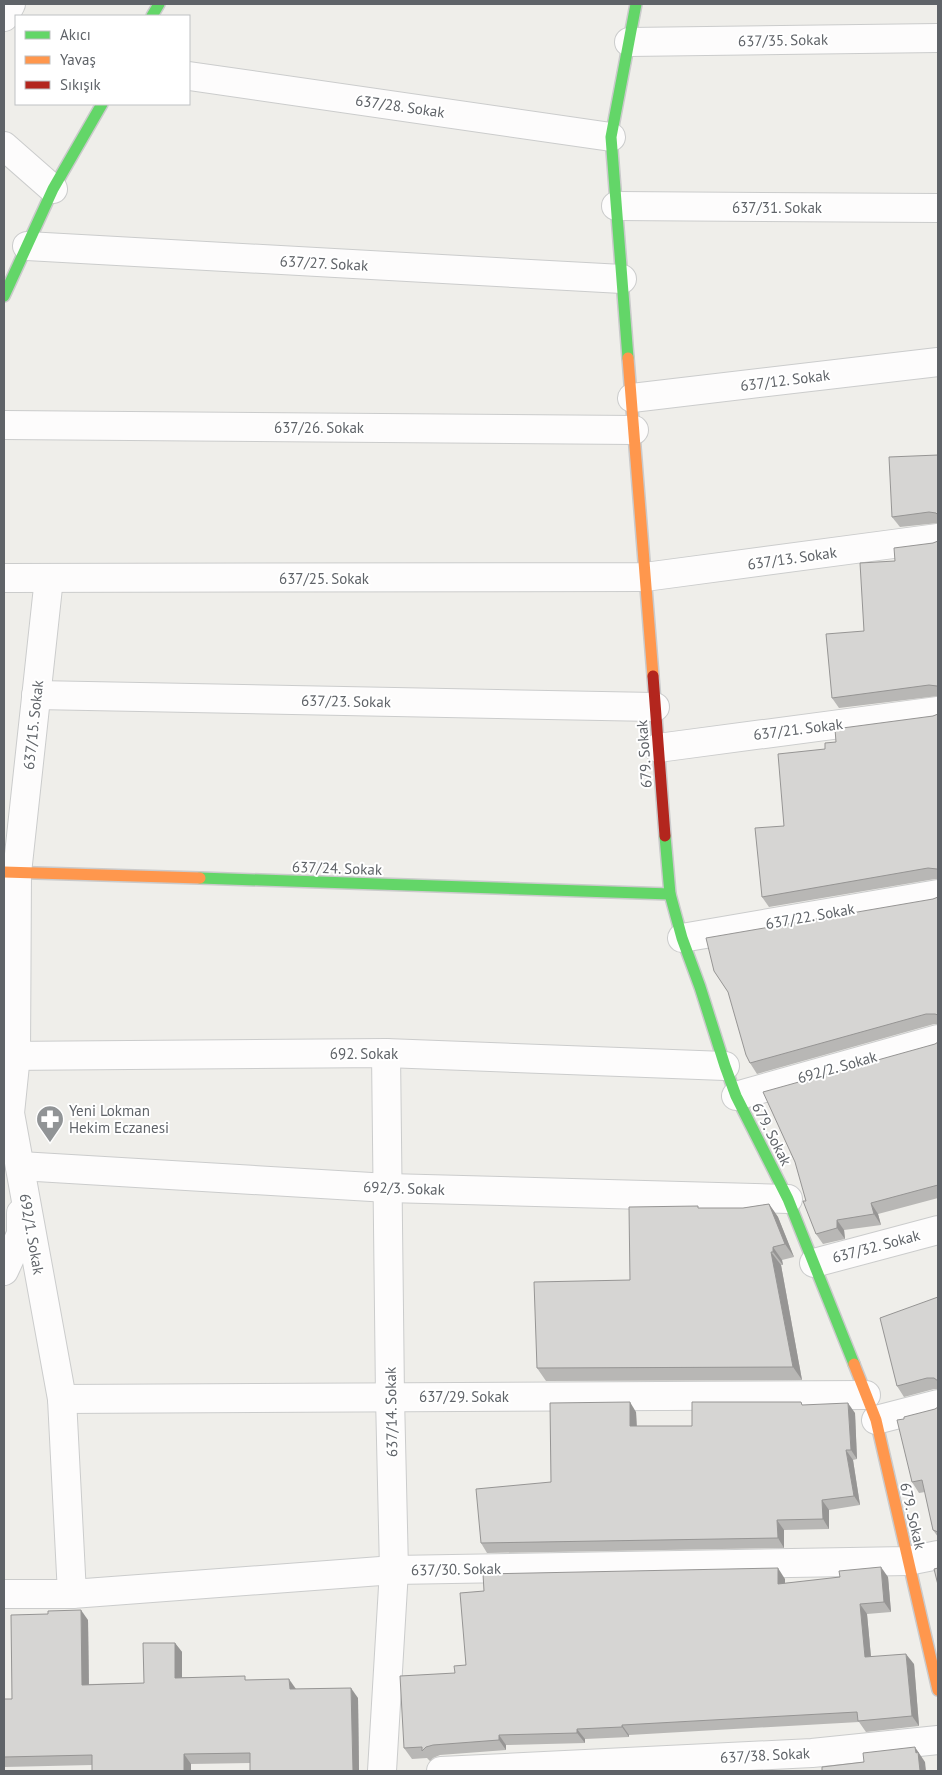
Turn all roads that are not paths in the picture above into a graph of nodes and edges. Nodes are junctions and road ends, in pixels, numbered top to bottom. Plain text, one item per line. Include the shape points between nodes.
1 (11, 4) edge
2 (159, 4) edge
3 (636, 4) edge
4 (153, 15) edge
5 (4, 17) edge
6 (938, 38) edge
7 (629, 42) junction
8 (190, 76) edge
9 (101, 105) edge
10 (611, 137) junction
11 (4, 146) edge
12 (53, 189) junction
13 (616, 206) junction
14 (938, 208) edge
15 (27, 246) junction
16 (622, 279) junction
17 (4, 296) edge
18 (938, 362) edge
19 (632, 398) junction
20 (4, 424) edge
21 (634, 430) junction
22 (938, 538) edge
23 (4, 578) edge
24 (49, 578) junction
25 (645, 578) junction
26 (36, 694) junction
27 (655, 708) junction
28 (938, 711) edge
29 (658, 748) junction
30 (10, 873) edge
31 (670, 894) junction
32 (938, 894) edge
33 (682, 938) junction
34 (938, 1039) edge
35 (386, 1052) junction
36 (10, 1055) edge
37 (725, 1066) junction
38 (736, 1096) junction
39 (20, 1166) junction
40 (388, 1188) junction
41 (788, 1199) junction
42 (938, 1230) edge
43 (814, 1263) junction
44 (4, 1271) edge
45 (390, 1397) junction
46 (62, 1399) junction
47 (938, 1404) edge
48 (871, 1407) junction
49 (938, 1555) edge
50 (908, 1561) junction
51 (394, 1570) junction
52 (4, 1594) edge
53 (72, 1594) junction
54 (938, 1690) edge
55 (938, 1740) edge
56 (812, 1762) edge
57 (382, 1771) edge
58 (442, 1771) edge

1 - 5 street
2 - 4 street
3 - 7 street, 679. Sokak
6 - 7 street, 637/35. Sokak
7 - 10 street, 679. Sokak
8 - 10 street, 637/28. Sokak
9 - 12 street
10 - 13 street, 679. Sokak
11 - 12 street
12 - 15 street
13 - 14 street, 637/31. Sokak
13 - 16 street, 679. Sokak
15 - 16 street, 637/27. Sokak
15 - 17 street
16 - 19 street, 679. Sokak
18 - 19 street, 637/12. Sokak
19 - 21 street, 679. Sokak
20 - 21 street, 637/26. Sokak
21 - 25 street, 679. Sokak
22 - 25 street, 637/13. Sokak
23 - 24 street, 637/25. Sokak
24 - 25 street, 637/25. Sokak
24 - 26 street, 637/15. Sokak
25 - 27 street, 679. Sokak
26 - 27 street, 637/23. Sokak
26 - 30 street, 637/15. Sokak
27 - 29 street, 679. Sokak
28 - 29 street, 637/21. Sokak
29 - 31 street, 679. Sokak
30 - 31 street, 637/24. Sokak
30 - 36 street, 692/1. Sokak
31 - 33 street, 679. Sokak
32 - 33 street, 637/22. Sokak
33 - 37 street, 679. Sokak
34 - 38 street, 692/2. Sokak
35 - 36 street, 692. Sokak
35 - 37 street, 692. Sokak
35 - 40 street, 637/14. Sokak
36 - 39 street, 692/1. Sokak via 10,1113
37 - 38 street, 679. Sokak
38 - 41 street, 679. Sokak
39 - 40 street, 692/3. Sokak
39 - 44 street via 21,1234
39 - 46 street, 692/1. Sokak
40 - 41 street, 692/3. Sokak
40 - 45 street, 637/14. Sokak
41 - 43 street, 679. Sokak
42 - 43 street, 637/32. Sokak
43 - 48 street, 679. Sokak
45 - 46 street, 637/29. Sokak
45 - 48 street, 637/29. Sokak
45 - 51 street, 637/14. Sokak
46 - 53 street, 692/1. Sokak
47 - 48 street, 637/29. Sokak
48 - 50 street, 679. Sokak
49 - 50 street, 637/30. Sokak
50 - 51 street, 637/30. Sokak
50 - 54 street, 679. Sokak
51 - 53 street, 637/30. Sokak
51 - 57 street, 637/14. Sokak
52 - 53 street, 637/30. Sokak
55 - 56 street, 637/38. Sokak
56 - 58 street, 637/38. Sokak

